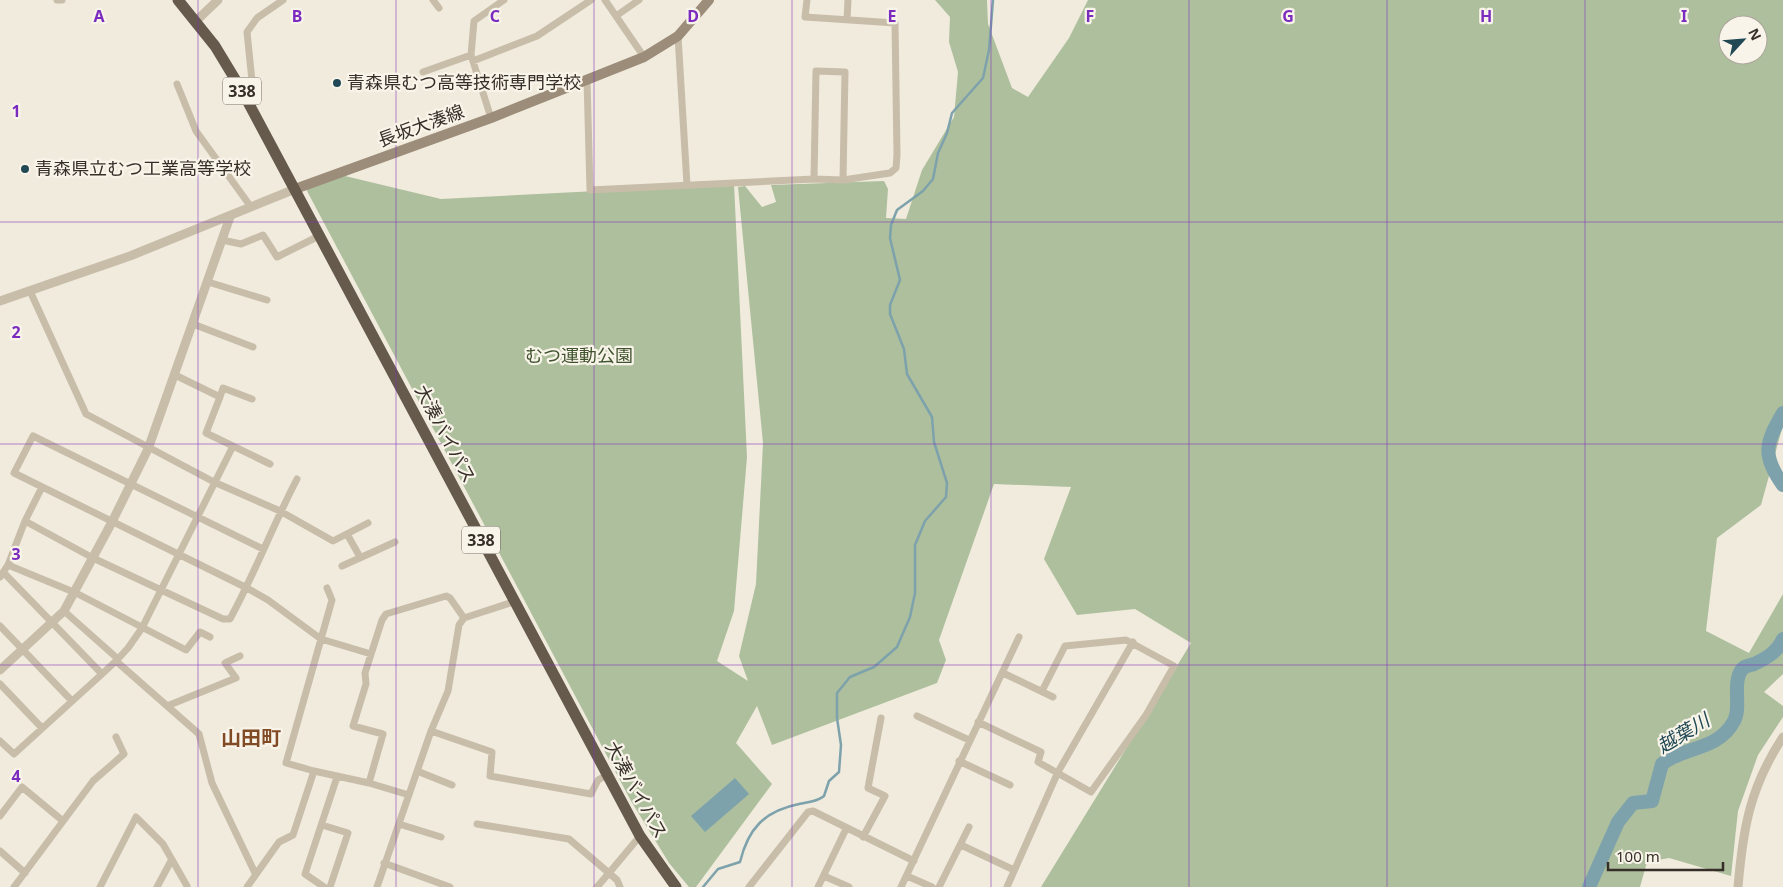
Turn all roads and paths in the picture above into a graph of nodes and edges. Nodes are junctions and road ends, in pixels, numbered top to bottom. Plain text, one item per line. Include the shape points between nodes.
1 (57, 0) edge
2 (62, 0) edge
3 (178, 0) edge
4 (218, 0) edge
5 (283, 0) edge
6 (433, 0) edge
7 (504, 0) edge
8 (591, 0) edge
9 (605, 0) edge
10 (639, 0) edge
11 (807, 0) edge
12 (848, 0) edge
13 (705, 2) edge
14 (492, 3) edge
15 (439, 8) dead end
16 (616, 16) junction
17 (847, 19) junction
18 (196, 21) junction
19 (678, 36) junction
20 (644, 57) junction
21 (472, 58) junction
22 (423, 72) dead end
23 (587, 80) junction
24 (177, 84) dead end
25 (241, 89) junction
26 (491, 118) junction
27 (814, 179) junction
28 (843, 180) junction
29 (687, 185) junction
30 (295, 189) junction
31 (251, 207) junction
32 (230, 217) junction
33 (319, 236) junction
34 (222, 240) junction
35 (208, 282) junction
36 (30, 291) junction
37 (267, 300) dead end
38 (0, 301) edge
39 (193, 324) junction
40 (253, 347) dead end
41 (175, 375) junction
42 (220, 397) junction
43 (252, 399) dead end
44 (233, 446) junction
45 (148, 449) junction
46 (270, 464) dead end
47 (297, 479) dead end
48 (214, 482) junction
49 (130, 485) junction
50 (42, 488) junction
51 (280, 511) junction
52 (198, 516) junction
53 (24, 521) junction
54 (112, 522) junction
55 (368, 523) dead end
56 (347, 534) junction
57 (395, 542) dead end
58 (263, 549) junction
59 (179, 555) junction
60 (360, 557) junction
61 (93, 558) junction
62 (8, 565) junction
63 (342, 566) dead end
64 (2, 575) edge
65 (247, 588) junction
66 (327, 588) dead end
67 (161, 591) junction
68 (76, 593) junction
69 (513, 602) junction
70 (64, 611) junction
71 (464, 618) junction
72 (53, 622) junction
73 (0, 626) edge
74 (142, 628) junction
75 (210, 637) dead end
76 (1019, 637) dead end
77 (321, 639) junction
78 (1133, 642) junction
79 (22, 649) junction
80 (371, 654) junction
81 (240, 656) dead end
82 (117, 660) junction
83 (0, 670) edge
84 (1003, 673) junction
85 (102, 674) junction
86 (0, 684) edge
87 (1042, 691) junction
88 (1053, 697) dead end
89 (71, 700) junction
90 (167, 706) junction
91 (917, 716) dead end
92 (881, 718) dead end
93 (978, 722) junction
94 (42, 728) junction
95 (431, 731) junction
96 (116, 737) dead end
97 (1783, 737) edge
98 (969, 740) junction
99 (0, 741) edge
100 (959, 761) junction
101 (417, 771) junction
102 (314, 772) junction
103 (1058, 772) junction
104 (607, 775) junction
105 (337, 777) junction
106 (369, 783) junction
107 (452, 784) dead end
108 (1010, 785) dead end
109 (409, 795) junction
110 (0, 816) edge
111 (64, 821) junction
112 (399, 824) junction
113 (477, 824) dead end
114 (322, 825) junction
115 (969, 827) dead end
116 (846, 829) junction
117 (640, 836) junction
118 (441, 837) dead end
119 (863, 837) junction
120 (961, 845) junction
121 (0, 851) edge
122 (171, 861) junction
123 (914, 861) junction
124 (384, 863) junction
125 (1014, 870) junction
126 (24, 873) junction
127 (255, 873) junction
128 (608, 873) junction
129 (824, 876) junction
130 (907, 876) junction
131 (187, 886) edge
132 (14, 887) edge
133 (100, 887) edge
134 (157, 887) edge
135 (247, 887) edge
136 (324, 887) edge
137 (330, 887) edge
138 (377, 887) edge
139 (450, 887) edge
140 (597, 887) edge
141 (620, 887) edge
142 (676, 887) edge
143 (749, 887) edge
144 (818, 887) edge
145 (849, 887) edge
146 (901, 887) edge
147 (932, 887) edge
148 (939, 887) edge
149 (1007, 887) edge
150 (1738, 887) edge

1 - 2 street
3 - 18 highway, 大湊バイパス / 338
4 - 18 street
5 - 25 street via 251,24 247,32 252,81
6 - 15 street
7 - 14 street
8 - 21 street via 537,36
9 - 16 street
10 - 16 street
11 - 17 street via 806,17
12 - 17 street
13 - 19 main road, 長坂大湊線
14 - 21 street via 474,21
16 - 20 street
17 - 28 street via 895,23 897,156 896,168 890,174
18 - 25 highway, 大湊バイパス / 338
19 - 20 main road, 長坂大湊線
19 - 29 street
20 - 23 main road, 長坂大湊線
21 - 22 street
21 - 26 street
23 - 26 main road, 長坂大湊線
23 - 29 street via 590,190
24 - 31 street via 196,131
25 - 30 highway, 大湊バイパス / 338
26 - 30 main road, 長坂大湊線
27 - 28 street
27 - 28 street via 816,71 845,72
27 - 29 street
30 - 31 street
30 - 33 highway, 大湊バイパス / 338
31 - 32 street
32 - 34 street
32 - 36 street
33 - 34 street via 277,258 263,235 241,244
33 - 69 highway, 大湊バイパス / 338
34 - 35 street
35 - 37 street
35 - 39 street
36 - 38 street
36 - 45 street via 86,414
39 - 40 street
39 - 41 street
41 - 42 street
41 - 45 street
42 - 43 street via 223,388
42 - 44 street via 206,433
44 - 46 street
44 - 48 street
45 - 48 street
45 - 49 street
47 - 51 street
48 - 51 street
48 - 52 street
49 - 50 street via 33,436 14,473
49 - 52 street
49 - 54 street
50 - 53 street
50 - 54 street
51 - 56 street via 333,541
51 - 58 street
52 - 58 street
52 - 59 street
53 - 61 street
53 - 62 street
54 - 59 street
54 - 61 street
55 - 56 street
56 - 60 street
57 - 60 street
58 - 65 street
59 - 65 street
59 - 67 street
60 - 63 street
61 - 67 street
61 - 68 street
62 - 64 street
62 - 68 street
64 - 72 street
65 - 67 street via 230,619 223,619
65 - 77 street
66 - 77 street via 332,600
67 - 74 street
68 - 70 street
68 - 74 street
69 - 71 street
69 - 104 highway, 大湊バイパス / 338
70 - 72 street
70 - 82 street
71 - 80 street via 446,596 386,614
71 - 95 street via 459,624 448,691
72 - 79 street
72 - 85 street
73 - 79 street
74 - 75 street via 186,650 200,632
74 - 82 street
76 - 84 street
77 - 80 street
77 - 102 street via 286,763
78 - 87 street via 1066,646
78 - 103 street
78 - 103 street via 1174,666 1151,706 1091,792
79 - 83 street
79 - 89 street
80 - 106 street via 353,726 383,734
81 - 90 street via 225,663 236,678
82 - 85 street
82 - 90 street
84 - 87 street
84 - 93 street
85 - 89 street
86 - 94 street
87 - 88 street
89 - 94 street
90 - 127 street via 199,734 212,784
91 - 98 street
92 - 119 street via 868,788 885,796
93 - 98 street
93 - 103 street via 1042,752 1038,762
94 - 99 street via 14,754
95 - 101 street
95 - 104 street via 492,752 490,776 590,794 598,780
96 - 111 street via 124,754 93,781
97 - 150 street via 1765,764 1748,811
98 - 100 street
100 - 108 street
100 - 123 street
101 - 107 street
101 - 109 street
102 - 105 street
102 - 127 street via 293,835 280,842
103 - 125 street
104 - 117 highway, 大湊バイパス / 338
105 - 106 street
105 - 114 street
106 - 109 street
109 - 112 street
110 - 111 street via 22,787
111 - 126 street
112 - 118 street
112 - 124 street
113 - 128 street via 569,839
114 - 136 street via 305,874
114 - 137 street via 348,833
115 - 120 street
116 - 119 street
116 - 129 street
116 - 143 street via 813,811 808,812
117 - 128 street
117 - 142 highway, 大湊バイパス / 338
119 - 123 street
120 - 125 street
120 - 148 street
121 - 126 street
122 - 131 street
122 - 133 street via 163,844 136,817
122 - 134 street
123 - 130 street
124 - 138 street
124 - 139 street
125 - 149 street
126 - 132 street
127 - 135 street
128 - 140 street
128 - 141 street
129 - 144 street
129 - 145 street
130 - 146 street
130 - 147 street

